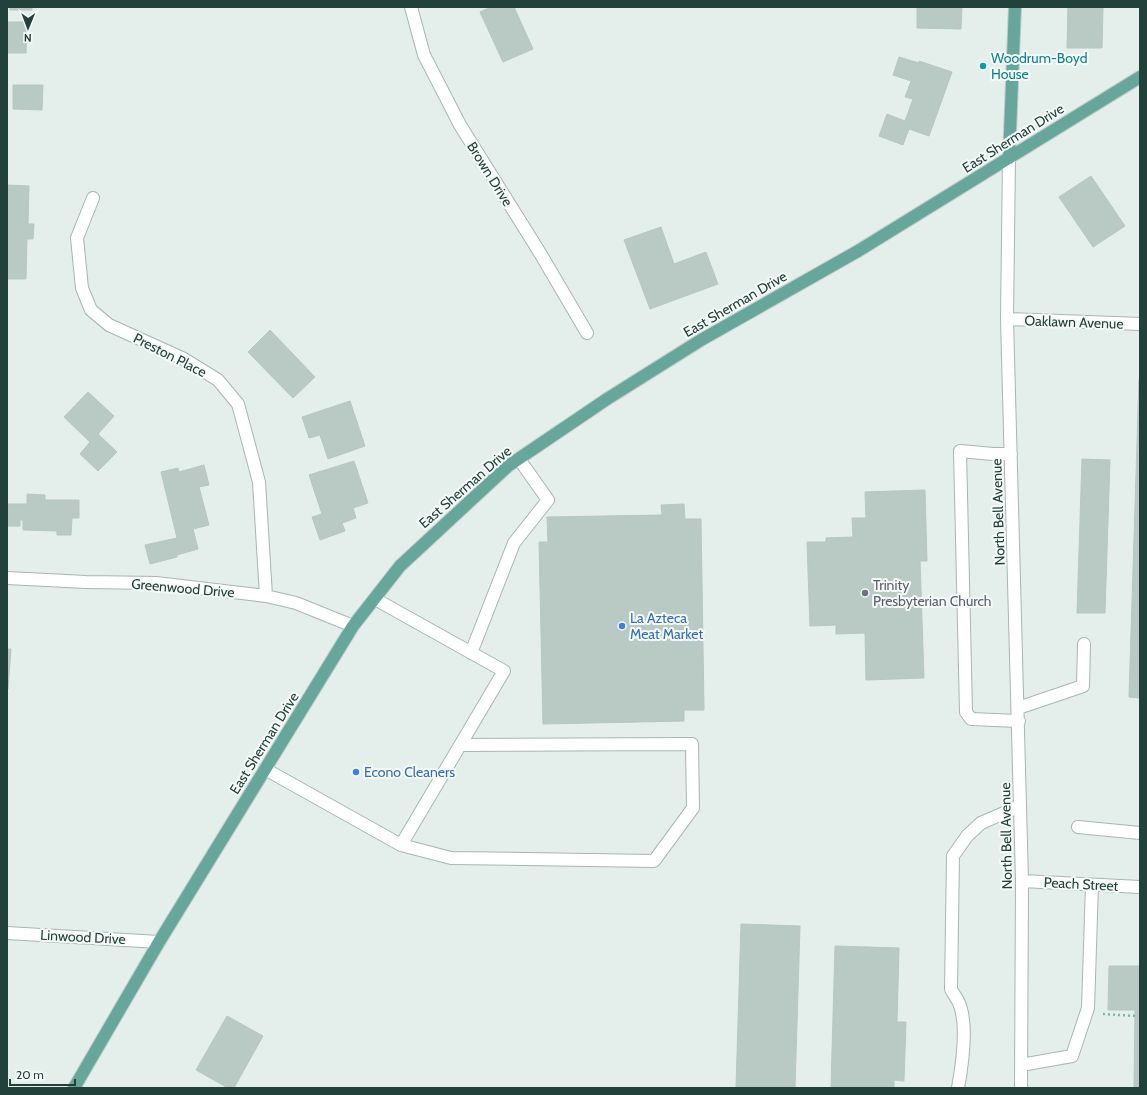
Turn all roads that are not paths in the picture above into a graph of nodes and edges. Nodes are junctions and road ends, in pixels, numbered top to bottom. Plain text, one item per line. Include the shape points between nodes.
1 (411, 7) edge
2 (1015, 7) edge
3 (1140, 76) edge
4 (1009, 158) junction
5 (93, 198) dead end
6 (1007, 319) junction
7 (1140, 324) edge
8 (587, 333) dead end
9 (1011, 454) junction
10 (519, 459) junction
11 (7, 578) edge
12 (266, 596) junction
13 (375, 599) junction
14 (353, 626) junction
15 (1084, 644) dead end
16 (471, 653) junction
17 (1018, 708) junction
18 (1018, 721) junction
19 (460, 745) junction
20 (265, 770) junction
21 (1020, 806) junction
22 (1078, 827) dead end
23 (1140, 832) edge
24 (401, 845) junction
25 (1022, 881) junction
26 (1092, 885) junction
27 (1140, 888) edge
28 (7, 933) edge
29 (159, 942) junction
30 (1021, 1065) junction
31 (74, 1088) edge
32 (958, 1088) edge
33 (1021, 1088) edge

1 - 8 street, Brown Drive via 424,55 460,125 540,252
2 - 4 main road, North Bell Avenue
3 - 4 main road, East Sherman Drive
4 - 6 street, North Bell Avenue
4 - 10 main road, East Sherman Drive via 858,251 701,340 607,399
5 - 12 street, Preston Place via 77,238 82,288 91,310 109,325 184,359 218,380 238,404 259,482
6 - 7 street, Oaklawn Avenue
6 - 9 street, North Bell Avenue
9 - 17 street, North Bell Avenue
9 - 18 street via 960,451 966,712 971,720
10 - 13 main road, East Sherman Drive via 508,466 400,566
10 - 16 street via 548,500 514,543
11 - 12 street, Greenwood Drive via 156,583
12 - 14 street, Greenwood Drive via 296,603
13 - 14 main road, East Sherman Drive
13 - 16 street
14 - 20 main road, East Sherman Drive
15 - 17 street via 1083,686
16 - 19 street via 504,672
17 - 18 street, North Bell Avenue
18 - 21 street, North Bell Avenue
19 - 24 street
19 - 24 street via 692,744 693,808 654,861 451,858
20 - 24 street
20 - 29 main road, East Sherman Drive
21 - 25 street, North Bell Avenue
21 - 32 street via 981,823 967,836 953,856 951,989 959,1004 963,1020 962,1061
22 - 23 street
25 - 26 street, Peach Street
25 - 30 street, North Bell Avenue
26 - 27 street, Peach Street
26 - 30 street via 1088,1008 1072,1056
28 - 29 street, Linwood Drive
29 - 31 main road, East Sherman Drive
30 - 33 street, North Bell Avenue

